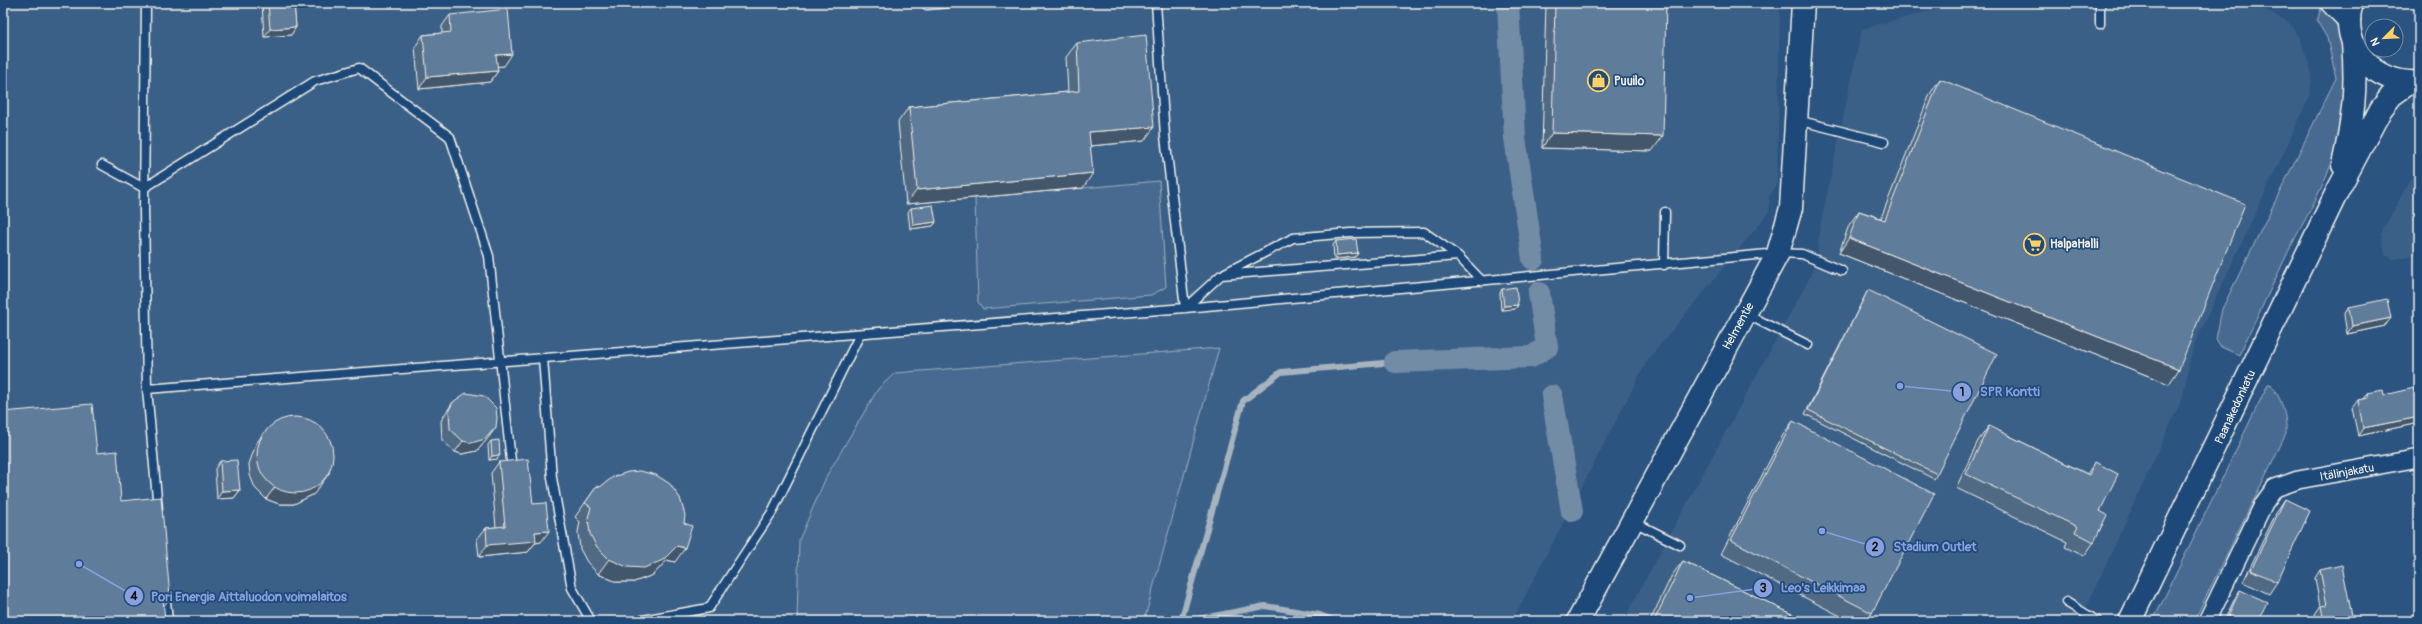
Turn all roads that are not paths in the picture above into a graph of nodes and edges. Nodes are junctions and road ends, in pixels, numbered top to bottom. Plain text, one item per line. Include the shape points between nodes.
1 (146, 3) edge
2 (948, 3) edge
3 (1156, 3) edge
4 (1803, 3) edge
5 (2100, 3) edge
6 (2332, 3) edge
7 (927, 5) dead end
8 (2350, 11) edge
9 (2100, 24) dead end
10 (2353, 43) junction
11 (2414, 83) edge
12 (1796, 120) junction
13 (1884, 142) dead end
14 (102, 165) dead end
15 (144, 188) junction
16 (2337, 192) junction
17 (1665, 212) dead end
18 (1778, 253) junction
19 (1458, 256) junction
20 (1664, 265) junction
21 (1842, 271) dead end
22 (1221, 275) junction
23 (1482, 280) junction
24 (1185, 308) junction
25 (1745, 313) junction
26 (860, 334) junction
27 (1808, 345) dead end
28 (543, 358) junction
29 (501, 362) junction
30 (147, 389) junction
31 (2419, 458) edge
32 (511, 461) edge
33 (159, 520) edge
34 (1632, 521) junction
35 (1680, 546) dead end
36 (164, 582) edge
37 (2066, 602) dead end
38 (168, 621) edge
39 (591, 621) edge
40 (637, 621) edge
41 (1578, 621) edge
42 (2097, 621) edge
43 (2130, 621) edge
44 (2207, 621) edge

1 - 15 lane
2 - 7 lane
3 - 24 lane via 1165,136
4 - 12 main road, Helmentie
5 - 9 lane
6 - 8 main road
8 - 10 main road, Paanakedonkatu
10 - 11 main road via 2366,64 2375,72 2391,80
10 - 16 main road, Paanakedonkatu via 2356,80 2353,121
11 - 16 main road, Paanakedonkatu via 2392,95 2381,109
12 - 13 lane
12 - 18 main road, Helmentie via 1791,208
14 - 15 lane
15 - 29 lane via 314,81 359,68 450,137 490,256
15 - 30 lane
16 - 43 main road, Paanakedonkatu
17 - 20 lane
18 - 20 lane
18 - 21 lane via 1802,254
18 - 25 main road, Helmentie
19 - 22 lane
19 - 22 lane via 1424,232 1350,233 1293,238
19 - 23 lane
20 - 23 lane
22 - 24 lane
23 - 24 lane
24 - 26 lane
25 - 27 lane
25 - 34 main road, Helmentie
26 - 28 lane
26 - 40 lane via 772,512 709,608
28 - 29 lane
28 - 39 lane via 552,478 572,588
29 - 30 lane
29 - 32 lane
30 - 33 lane
31 - 44 street, Itälinjakatu via 2298,480 2275,488 2264,503
34 - 35 lane
34 - 41 main road, Helmentie
36 - 38 lane
37 - 42 lane

